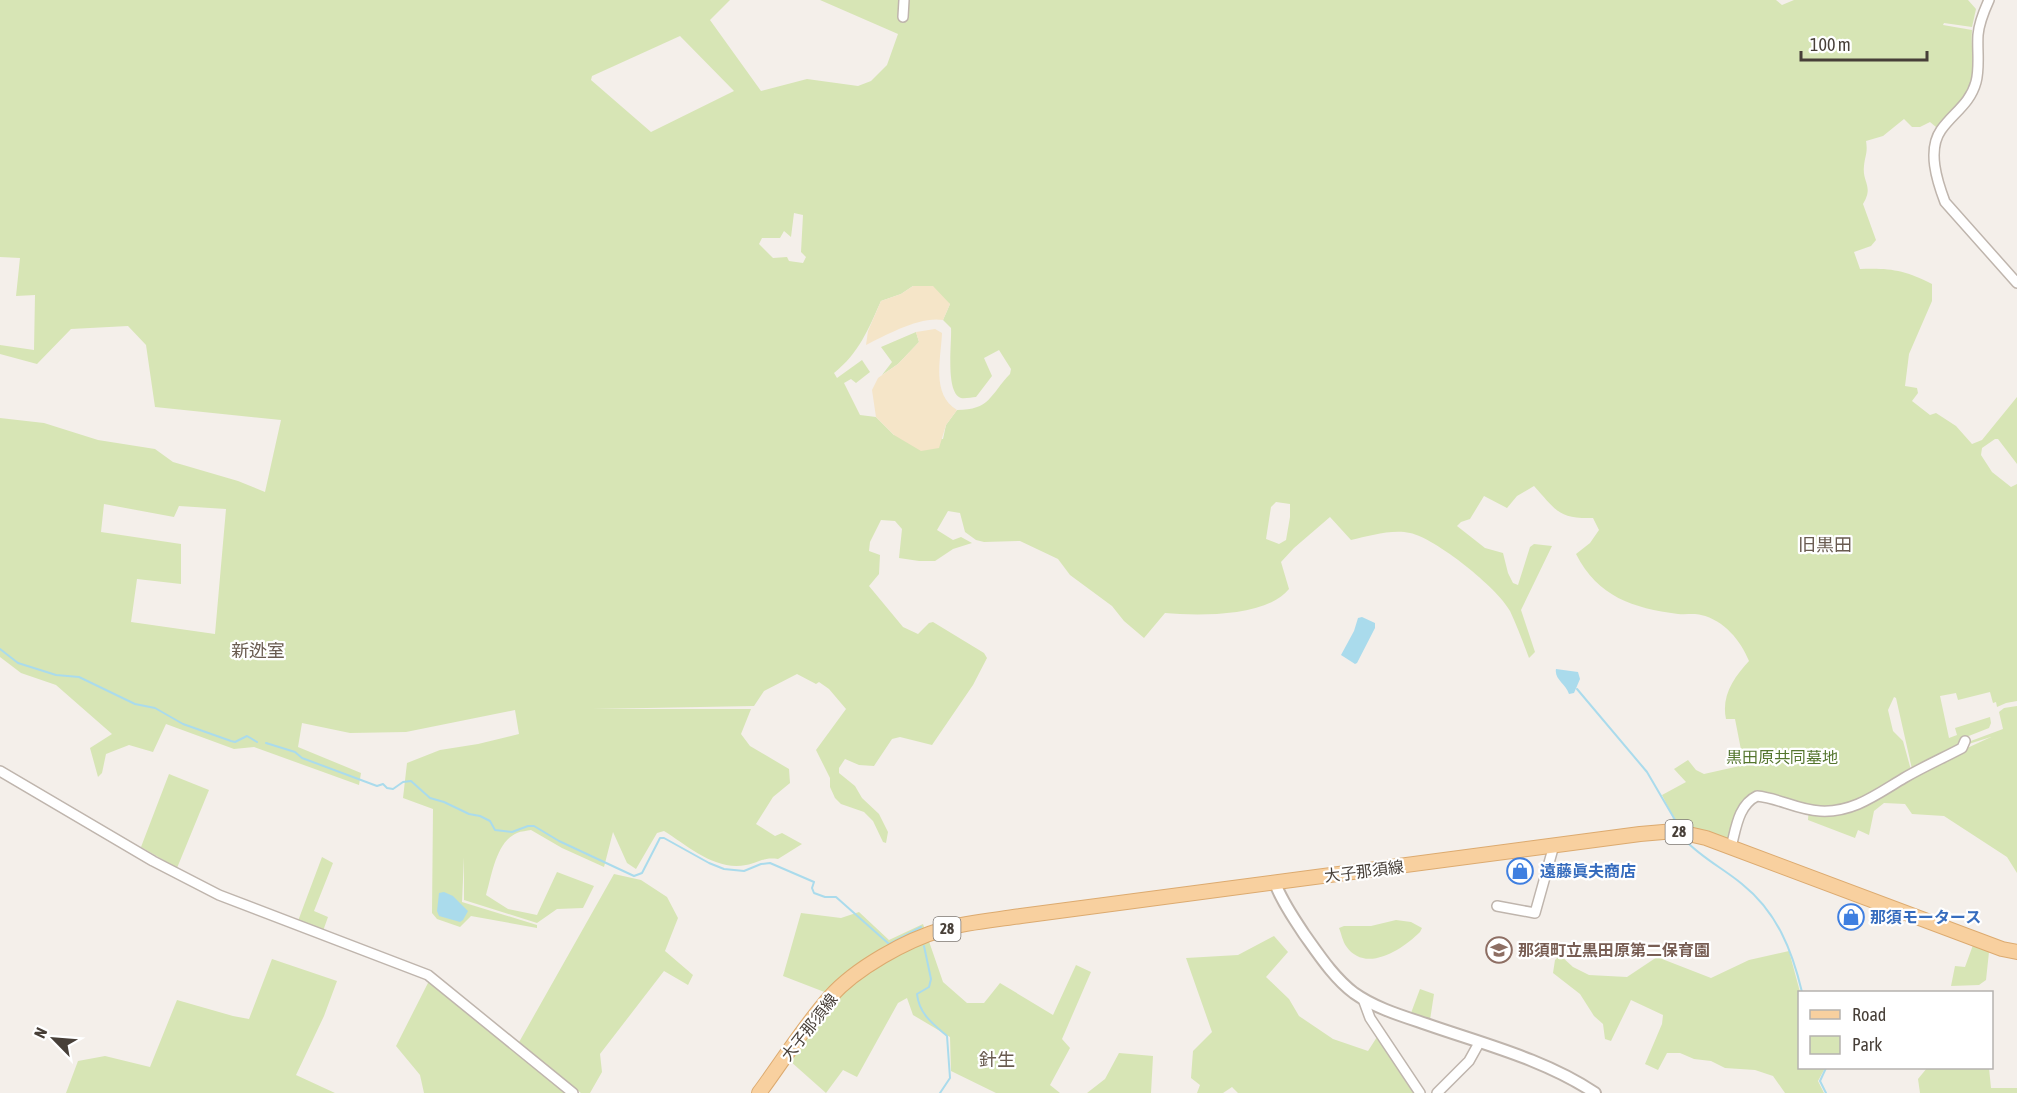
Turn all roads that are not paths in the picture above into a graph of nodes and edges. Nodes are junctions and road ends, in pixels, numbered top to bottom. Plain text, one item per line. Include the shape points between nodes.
1 (904, 0) edge
2 (1989, 0) edge
3 (903, 17) dead end
4 (2017, 283) edge
5 (1965, 741) dead end
6 (0, 771) edge
7 (1554, 845) junction
8 (1731, 847) junction
9 (1275, 882) junction
10 (1497, 906) dead end
11 (2017, 952) edge
12 (1363, 999) junction
13 (1479, 1043) junction
14 (573, 1093) edge
15 (759, 1093) edge
16 (1420, 1093) edge
17 (1437, 1093) edge
18 (1595, 1093) edge

1 - 3 street
2 - 4 street via 1980,23 1973,92 1941,130 1934,147 1945,202
5 - 8 street via 1962,748 1868,801 1839,810 1802,810 1757,796 1745,805
6 - 14 street via 219,895 428,975
7 - 8 main road, 大子那須線 / 28 via 1675,831
7 - 9 main road, 大子那須線 / 28
7 - 10 street via 1535,913
8 - 11 main road, 大子那須線 / 28
9 - 12 street via 1282,901 1334,975
9 - 15 main road, 大子那須線 / 28 via 943,929 878,960 849,979 830,996
12 - 13 street
12 - 16 street via 1370,1018
13 - 17 street via 1469,1061
13 - 18 street via 1531,1059

